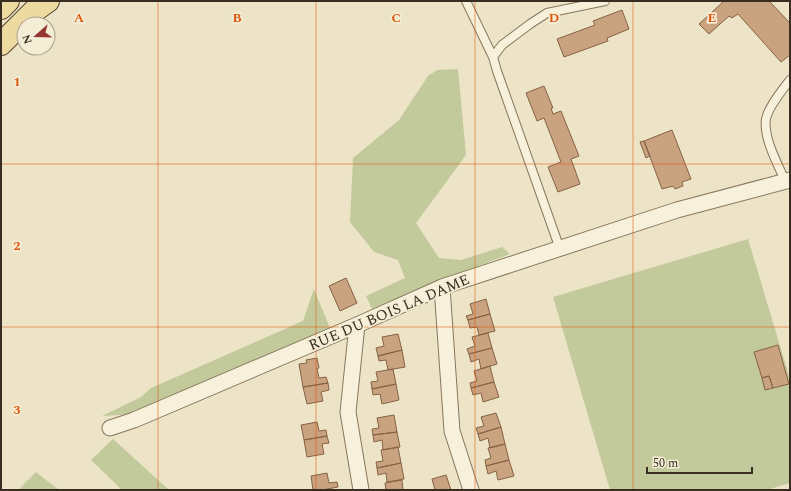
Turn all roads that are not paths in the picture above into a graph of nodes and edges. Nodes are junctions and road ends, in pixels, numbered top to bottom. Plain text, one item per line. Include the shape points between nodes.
1 (8, 1) edge
2 (48, 1) edge
3 (466, 1) edge
4 (605, 1) edge
5 (1, 8) edge
6 (1, 44) edge
7 (493, 57) junction
8 (790, 80) edge
9 (788, 180) edge
10 (560, 249) junction
11 (442, 287) junction
12 (357, 325) junction
13 (110, 428) dead end
14 (361, 490) edge
15 (472, 490) edge

1 - 5 main road
2 - 6 main road via 34,11
3 - 7 lane
4 - 7 lane via 548,13 502,45
7 - 10 lane
8 - 9 lane via 776,98 766,118 766,130 774,156
9 - 10 street, RUE DU BOIS LA DAME via 677,210
10 - 11 street, RUE DU BOIS LA DAME
11 - 12 street, RUE DU BOIS LA DAME
11 - 15 street via 452,431
12 - 13 street, RUE DU BOIS LA DAME
12 - 14 street via 348,412

